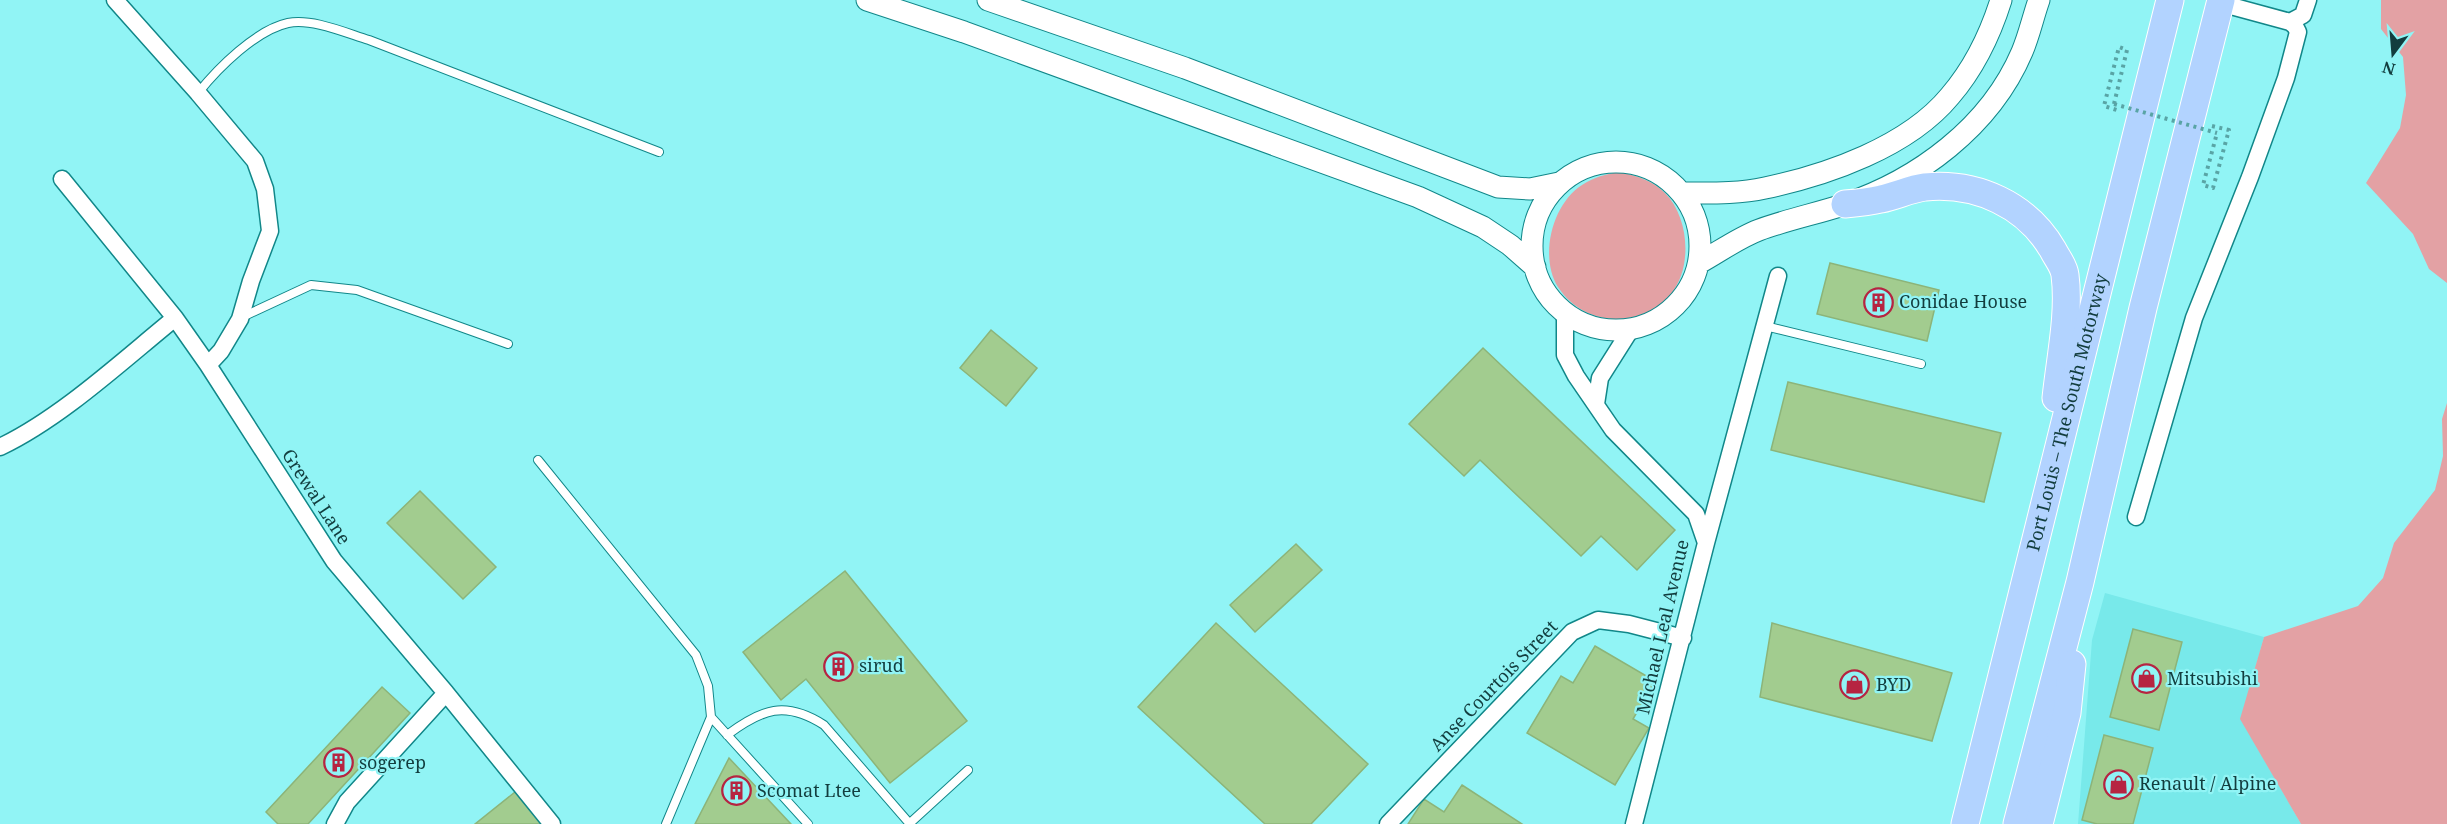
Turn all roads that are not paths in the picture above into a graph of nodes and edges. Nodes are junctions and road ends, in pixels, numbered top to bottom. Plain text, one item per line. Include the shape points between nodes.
1 (115, 0) edge
2 (867, 0) edge
3 (988, 0) edge
4 (2001, 0) edge
5 (2039, 0) edge
6 (2170, 0) edge
7 (2308, 0) edge
8 (2221, 2) edge
9 (2290, 22) junction
10 (198, 93) junction
11 (659, 152) dead end
12 (62, 179) dead end
13 (1559, 183) junction
14 (1683, 194) junction
15 (1845, 204) junction
16 (1699, 263) junction
17 (1535, 267) junction
18 (1778, 276) dead end
19 (1565, 312) junction
20 (175, 318) junction
21 (240, 318) junction
22 (1765, 326) junction
23 (1631, 329) junction
24 (508, 344) dead end
25 (1920, 364) dead end
26 (208, 365) junction
27 (1596, 404) junction
28 (0, 447) edge
29 (538, 460) dead end
30 (2046, 492) junction
31 (2136, 517) dead end
32 (1706, 543) junction
33 (2080, 582) junction
34 (1683, 638) junction
35 (446, 693) junction
36 (711, 717) junction
37 (727, 735) junction
38 (968, 770) dead end
39 (335, 824) edge
40 (552, 824) edge
41 (666, 824) edge
42 (808, 824) edge
43 (909, 824) edge
44 (1388, 824) edge
45 (1634, 824) edge
46 (1965, 824) edge
47 (2017, 824) edge
48 (2039, 824) edge

1 - 10 street
2 - 17 street via 1418,197 1483,227
3 - 13 street via 1185,68 1498,187 1530,189
4 - 14 street via 1991,30 1971,67 1949,98 1918,126 1868,156 1816,174 1764,188
5 - 15 street via 2022,53 1998,96 1971,126 1942,154 1905,179
6 - 30 highway, Port Louis – The South Motorway
7 - 9 street via 2303,15
8 - 9 street
8 - 33 highway via 2143,308
9 - 31 street via 2298,32 2286,78 2194,318
10 - 11 lane via 242,47 266,33 288,23 321,25
10 - 21 street via 255,161 265,189 270,231
12 - 20 street, Grewal Lane
13 - 14 street via 1578,170 1600,163 1623,162 1666,177
13 - 17 street via 1544,201 1535,222
14 - 16 street via 1699,226
15 - 16 street via 1759,230
15 - 30 highway via 1923,187 1961,188 2016,208 2043,234 2064,271 2066,295
16 - 23 street via 1688,291 1668,313
17 - 19 street via 1546,292
18 - 22 street
19 - 23 street via 1596,327
19 - 27 street, Michael Leal Avenue via 1565,355
20 - 26 street, Grewal Lane
20 - 28 street via 57,412
21 - 24 lane via 311,285 357,290
21 - 26 street
22 - 25 lane
22 - 32 street
23 - 27 street via 1599,378
26 - 35 street, Grewal Lane via 334,561
27 - 32 street, Michael Leal Avenue via 1613,430 1696,514
29 - 36 lane via 696,655 708,686
30 - 46 highway, Port Louis – The South Motorway
32 - 34 street, Michael Leal Avenue
33 - 47 highway
33 - 48 highway via 2067,714
34 - 44 street, Anse Courtois Street via 1598,620 1572,632
34 - 45 street, Michael Leal Avenue
35 - 39 street via 347,802
35 - 40 street, Grewal Lane
36 - 37 lane
36 - 41 lane
37 - 42 lane
37 - 43 lane via 750,717 777,710 806,714 824,725
38 - 43 lane

